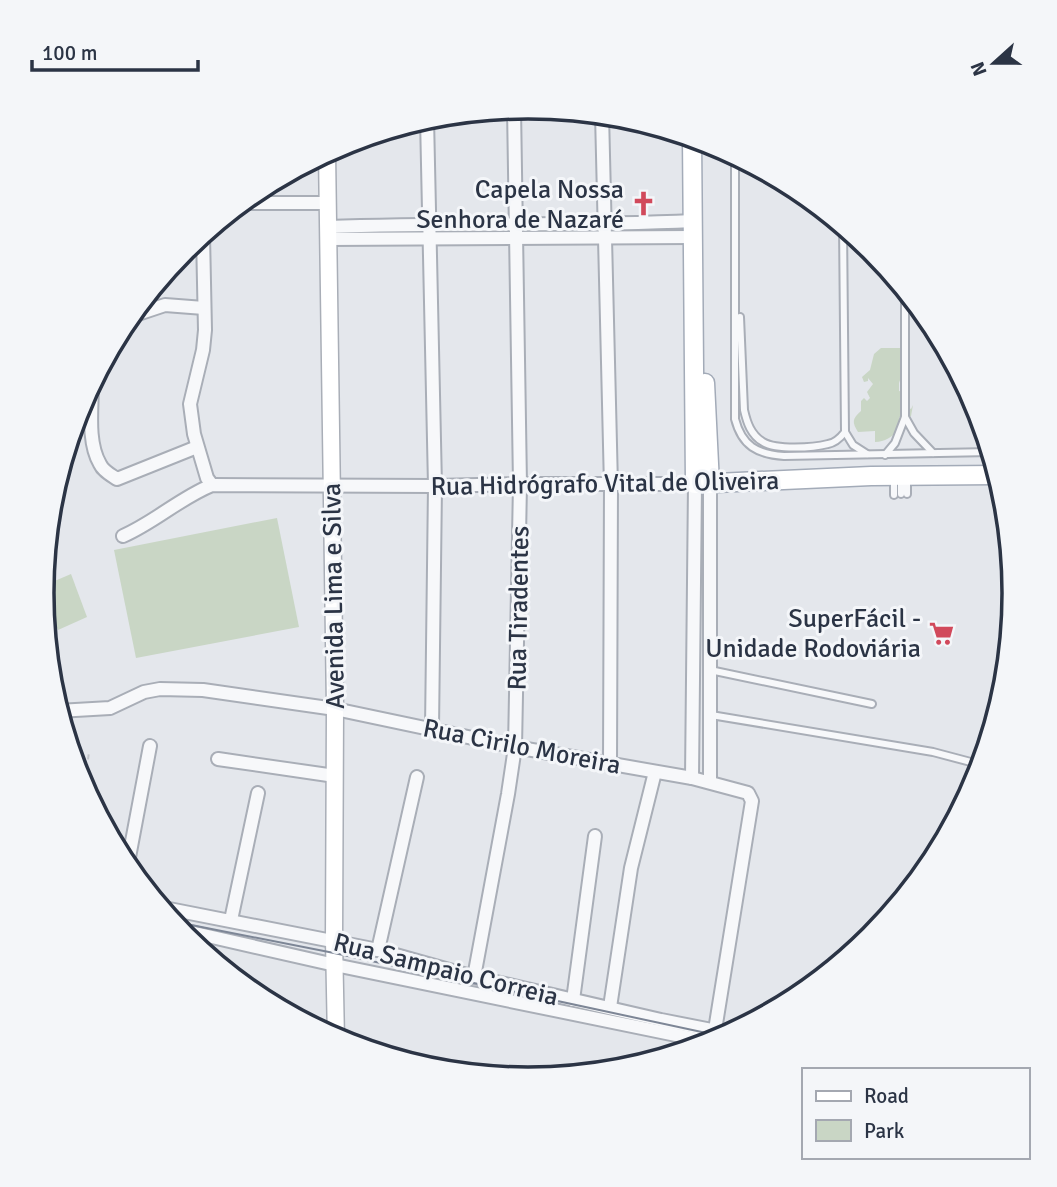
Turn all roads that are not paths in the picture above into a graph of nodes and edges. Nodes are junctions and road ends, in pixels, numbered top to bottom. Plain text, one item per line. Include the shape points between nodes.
1 (516, 119) edge
2 (603, 125) edge
3 (427, 130) edge
4 (692, 148) edge
5 (704, 153) edge
6 (327, 164) edge
7 (735, 167) edge
8 (259, 203) edge
9 (327, 203) junction
10 (428, 223) junction
11 (517, 223) junction
12 (736, 224) junction
13 (693, 229) junction
14 (605, 231) junction
15 (328, 233) junction
16 (517, 238) junction
17 (842, 238) edge
18 (428, 239) junction
19 (203, 249) edge
20 (905, 305) edge
21 (204, 308) junction
22 (148, 311) edge
23 (92, 407) edge
24 (905, 417) junction
25 (845, 432) junction
26 (197, 447) junction
27 (981, 452) edge
28 (933, 453) junction
29 (867, 454) junction
30 (885, 455) junction
31 (988, 475) edge
32 (900, 476) junction
33 (520, 484) junction
34 (702, 484) junction
35 (212, 485) junction
36 (331, 485) junction
37 (435, 486) junction
38 (611, 486) junction
39 (123, 536) dead end
40 (709, 670) junction
41 (872, 704) dead end
42 (335, 709) junction
43 (69, 710) edge
44 (709, 715) junction
45 (432, 728) junction
46 (150, 746) dead end
47 (515, 747) junction
48 (218, 759) dead end
49 (972, 762) edge
50 (610, 764) junction
51 (655, 772) junction
52 (335, 776) junction
53 (417, 777) dead end
54 (692, 778) junction
55 (710, 782) junction
56 (258, 793) dead end
57 (595, 836) dead end
58 (130, 851) edge
59 (176, 910) edge
60 (231, 920) junction
61 (200, 935) edge
62 (334, 940) junction
63 (378, 950) junction
64 (335, 965) junction
65 (474, 977) junction
66 (573, 1000) junction
67 (610, 1007) junction
68 (337, 1027) edge
69 (713, 1031) edge
70 (699, 1036) edge
71 (683, 1042) edge

1 - 11 street, Rua Tiradentes
2 - 14 street
3 - 10 street
4 - 13 main road
5 - 34 main road
6 - 9 main road, Avenida Lima e Silva
7 - 12 lane
8 - 9 street
9 - 15 main road, Avenida Lima e Silva
10 - 11 street
10 - 15 street
10 - 18 street
11 - 14 street
11 - 16 street, Rua Tiradentes
12 - 25 lane via 748,425 762,442 776,447 829,444
12 - 29 lane via 735,419 740,434 767,455
13 - 14 street
13 - 34 main road
14 - 16 street
14 - 38 street
15 - 18 street
15 - 36 main road, Avenida Lima e Silva
16 - 18 street
16 - 33 street, Rua Tiradentes
17 - 25 lane
18 - 37 street
19 - 21 street
20 - 24 lane
21 - 22 street via 165,305
21 - 26 street via 203,350 190,404
23 - 26 street via 93,445 99,464 117,479
24 - 28 lane
24 - 30 lane
25 - 29 lane via 853,445
26 - 35 street
27 - 28 lane
28 - 30 lane
29 - 30 lane
31 - 32 main road, Rua Hidrógrafo Vital de Oliveira
32 - 32 lane via 901,495
32 - 34 main road, Rua Hidrógrafo Vital de Oliveira via 810,486
33 - 37 street, Rua Hidrógrafo Vital de Oliveira
33 - 38 street, Rua Hidrógrafo Vital de Oliveira
33 - 47 street, Rua Tiradentes
34 - 38 street, Rua Hidrógrafo Vital de Oliveira
34 - 40 street
34 - 54 street
35 - 36 street, Rua Hidrógrafo Vital de Oliveira
35 - 39 street
36 - 37 street, Rua Hidrógrafo Vital de Oliveira
36 - 42 main road, Avenida Lima e Silva
37 - 45 street
38 - 50 street
40 - 41 lane
40 - 44 street
42 - 43 street, Rua Cirilo Moreira via 203,690 160,689 110,708
42 - 45 street, Rua Cirilo Moreira
42 - 52 main road, Avenida Lima e Silva
44 - 49 lane
44 - 55 street
45 - 47 street, Rua Cirilo Moreira
46 - 58 street
47 - 50 street, Rua Cirilo Moreira
47 - 65 street, Rua Tiradentes
48 - 52 street
50 - 51 street, Rua Cirilo Moreira
51 - 54 street, Rua Cirilo Moreira
51 - 67 street via 631,868
52 - 62 main road, Avenida Lima e Silva
53 - 63 street
54 - 55 street, Rua Cirilo Moreira
55 - 69 street, Rua Cirilo Moreira via 748,793 752,799
56 - 60 street
57 - 66 street
59 - 60 street, Rua Sampaio Correia
60 - 62 street, Rua Sampaio Correia
61 - 64 street, Rua Sampaio Correia
62 - 63 street, Rua Sampaio Correia
62 - 64 main road, Avenida Lima e Silva
63 - 65 street, Rua Sampaio Correia
64 - 68 main road, Avenida Lima e Silva
64 - 71 street, Rua Sampaio Correia
65 - 66 street, Rua Sampaio Correia
66 - 67 street, Rua Sampaio Correia
67 - 70 street, Rua Sampaio Correia

